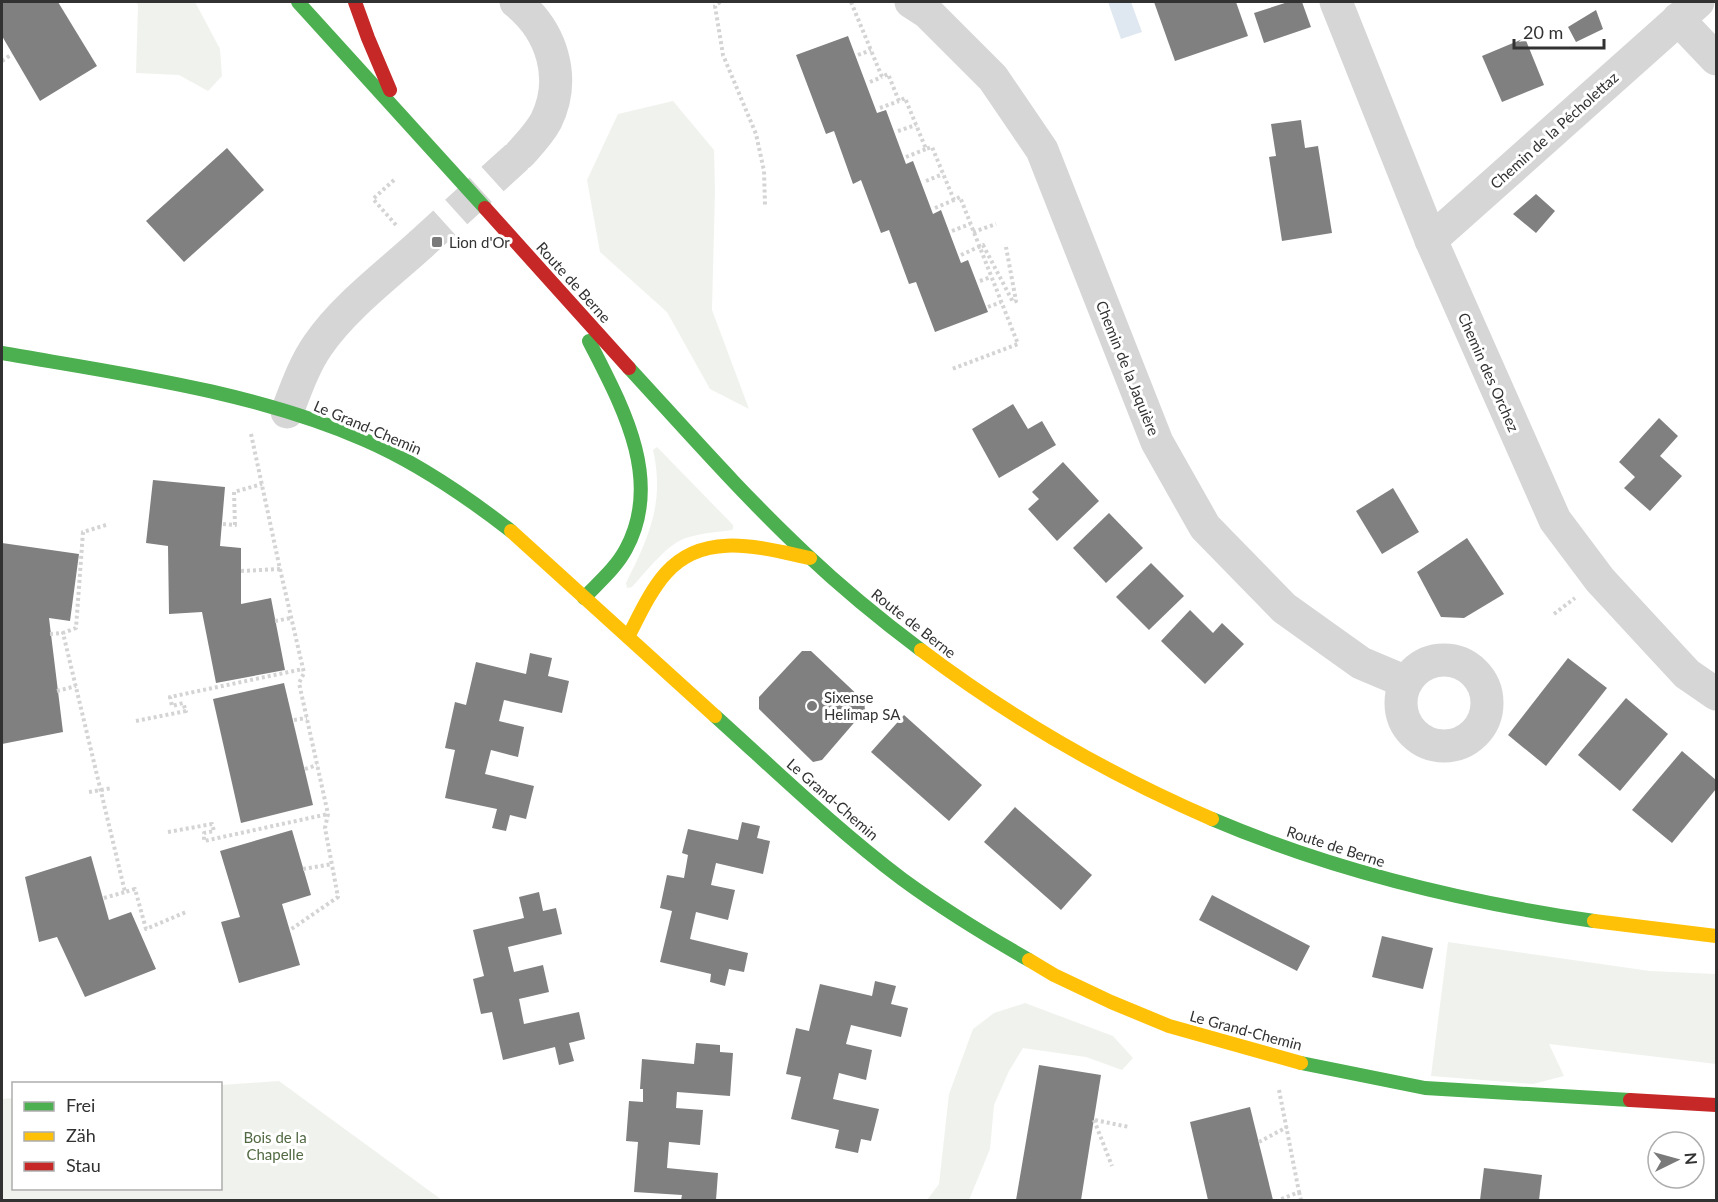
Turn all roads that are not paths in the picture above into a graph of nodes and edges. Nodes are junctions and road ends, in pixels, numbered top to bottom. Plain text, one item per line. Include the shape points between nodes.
1 (298, 2) edge
2 (355, 2) edge
3 (516, 2) edge
4 (911, 2) edge
5 (1336, 2) edge
6 (1688, 10) edge
7 (1716, 58) edge
8 (402, 116) junction
9 (520, 154) tunnel mouth
10 (410, 236) tunnel mouth
11 (1431, 240) junction
12 (571, 304) junction
13 (2, 354) edge
14 (287, 412) junction
15 (810, 558) junction
16 (585, 598) junction
17 (628, 637) junction
18 (1406, 682) dead end
19 (1716, 694) edge
20 (1716, 936) edge
21 (1716, 1105) edge

1 - 8 main road, Route de Berne
2 - 8 main road
3 - 9 street via 539,24 555,66 545,122
4 - 18 street, Chemin de la Jaquière via 928,13 993,78 1042,150 1157,442 1204,527 1284,608 1361,663
5 - 11 street, Chemin des Orchez
6 - 7 street, Chemin de la Pécholettaz
6 - 11 street, Chemin de la Pécholettaz
8 - 12 main road, Route de Berne
10 - 14 street via 318,345
11 - 19 street, Chemin des Orchez via 1555,520 1600,580 1687,674
12 - 15 main road, Route de Berne via 750,500
12 - 16 main road via 625,417 637,452 642,485 639,511 627,546
13 - 14 main road, Le Grand-Chemin via 128,375
14 - 16 main road, Le Grand-Chemin via 377,446 457,490 512,532
15 - 17 main road via 740,545 717,545 692,552 658,584
15 - 20 main road, Route de Berne via 944,668 1035,729 1120,776 1210,818 1339,866 1474,902 1616,925
16 - 17 main road, Le Grand-Chemin
17 - 21 main road, Le Grand-Chemin via 840,829 901,878 965,923 1054,975 1121,1006 1169,1026 1280,1057 1425,1088

